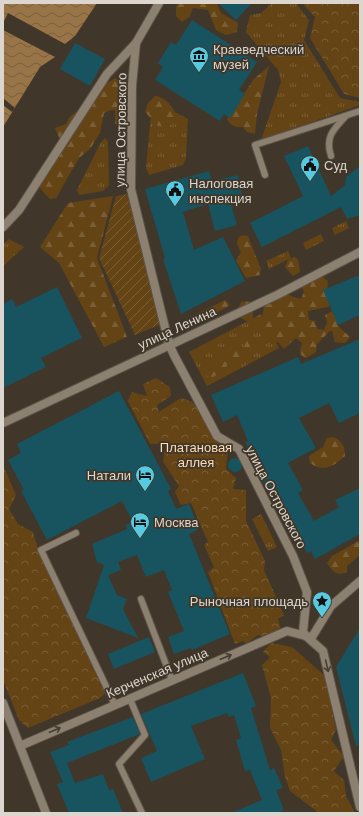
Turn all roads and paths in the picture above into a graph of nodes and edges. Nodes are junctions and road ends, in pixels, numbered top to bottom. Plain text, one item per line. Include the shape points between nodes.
1 (159, 3) edge
2 (136, 42) junction
3 (360, 111) edge
4 (346, 115) junction
5 (331, 156) dead end
6 (265, 175) dead end
7 (3, 227) edge
8 (360, 252) edge
9 (169, 344) junction
10 (3, 423) edge
11 (76, 533) dead end
12 (360, 581) edge
13 (140, 600) dead end
14 (306, 636) junction
15 (172, 680) junction
16 (130, 698) junction
17 (3, 703) edge
18 (115, 705) junction
19 (20, 746) junction
20 (357, 784) edge
21 (360, 807) edge
22 (46, 813) edge
23 (142, 813) edge

1 - 2 street
2 - 7 street via 107,74 20,210
2 - 9 street, улица Островского via 132,86 131,189
3 - 4 lane
4 - 5 lane via 329,137 327,145
4 - 6 lane via 255,146
8 - 9 street, улица Ленина via 276,295
9 - 10 street, улица Ленина
9 - 14 street, улица Островского via 217,436 239,449 293,556 307,592 302,632
11 - 18 lane via 41,550
12 - 14 street via 331,606 312,637
13 - 15 lane
15 -> 14 street, Керченская улица via 287,631
14 -> 20 street via 323,651
15 - 16 street, Керченская улица
16 - 18 street, Керченская улица
16 - 23 lane via 145,735 119,764
17 - 19 street
19 -> 18 street, Керченская улица
19 - 22 street
20 - 21 street

